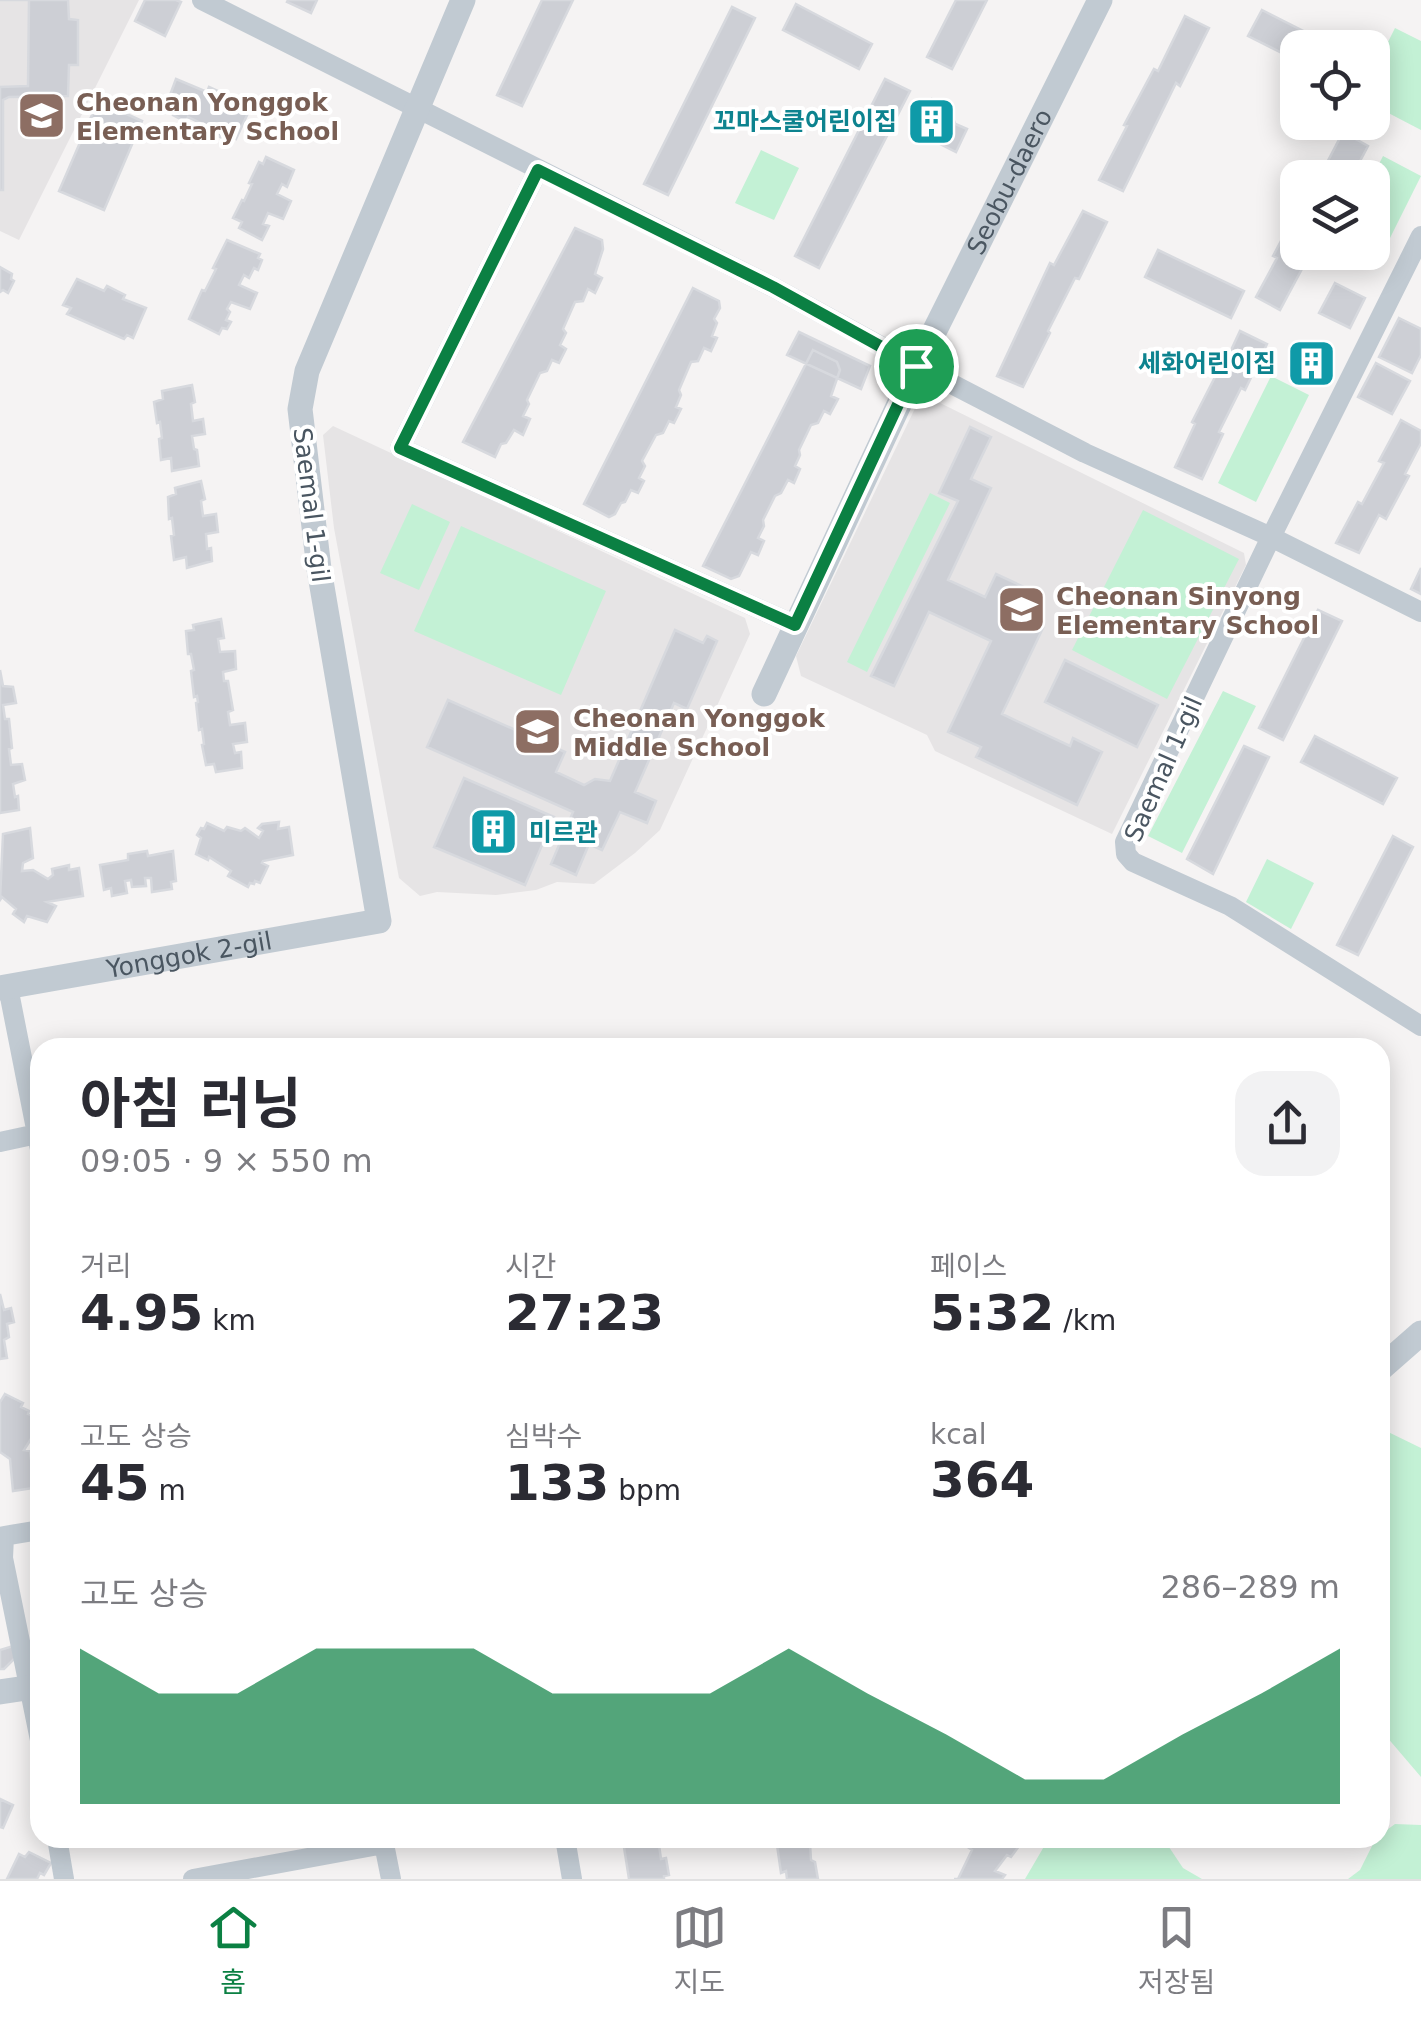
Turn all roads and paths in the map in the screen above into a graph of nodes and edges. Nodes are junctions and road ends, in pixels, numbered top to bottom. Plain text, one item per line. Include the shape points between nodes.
1 (202, 0) edge
2 (463, 0) edge
3 (1100, 0) edge
4 (417, 107) junction
5 (538, 170) junction
6 (1421, 236) edge
7 (916, 366) junction
8 (1271, 537) junction
9 (1421, 612) edge
10 (795, 625) junction
11 (764, 694) dead end
12 (379, 921) joint
13 (4, 988) edge
14 (1421, 1026) edge
15 (30, 1106) edge
16 (0, 1142) edge
17 (30, 1142) edge
18 (1421, 1334) edge
19 (1390, 1360) edge
20 (30, 1532) edge
21 (30, 1667) edge
22 (30, 1688) edge
23 (0, 1692) edge
24 (59, 1848) edge
25 (362, 1848) edge
26 (385, 1848) edge
27 (567, 1848) edge
28 (64, 1879) edge
29 (193, 1879) edge
30 (391, 1879) edge
31 (572, 1879) edge

1 - 4 street
2 - 4 street
3 - 7 street, Seobu-daero
4 - 5 street
4 - 12 street, Saemal 1-gil via 307,371 300,409 319,570
5 - 7 street
5 - 10 street via 400,448
6 - 8 street
7 - 8 street via 1085,453
7 - 10 street
8 - 9 street
8 - 14 street, Saemal 1-gil via 1125,842 1126,854 1230,906
10 - 11 street
12 - 13 street, Yonggok 2-gil
13 - 15 street
16 - 17 street
18 - 19 street
20 - 21 street via 4,1536 3,1558
22 - 23 street
24 - 28 street
25 - 29 street
26 - 30 street
27 - 31 street

